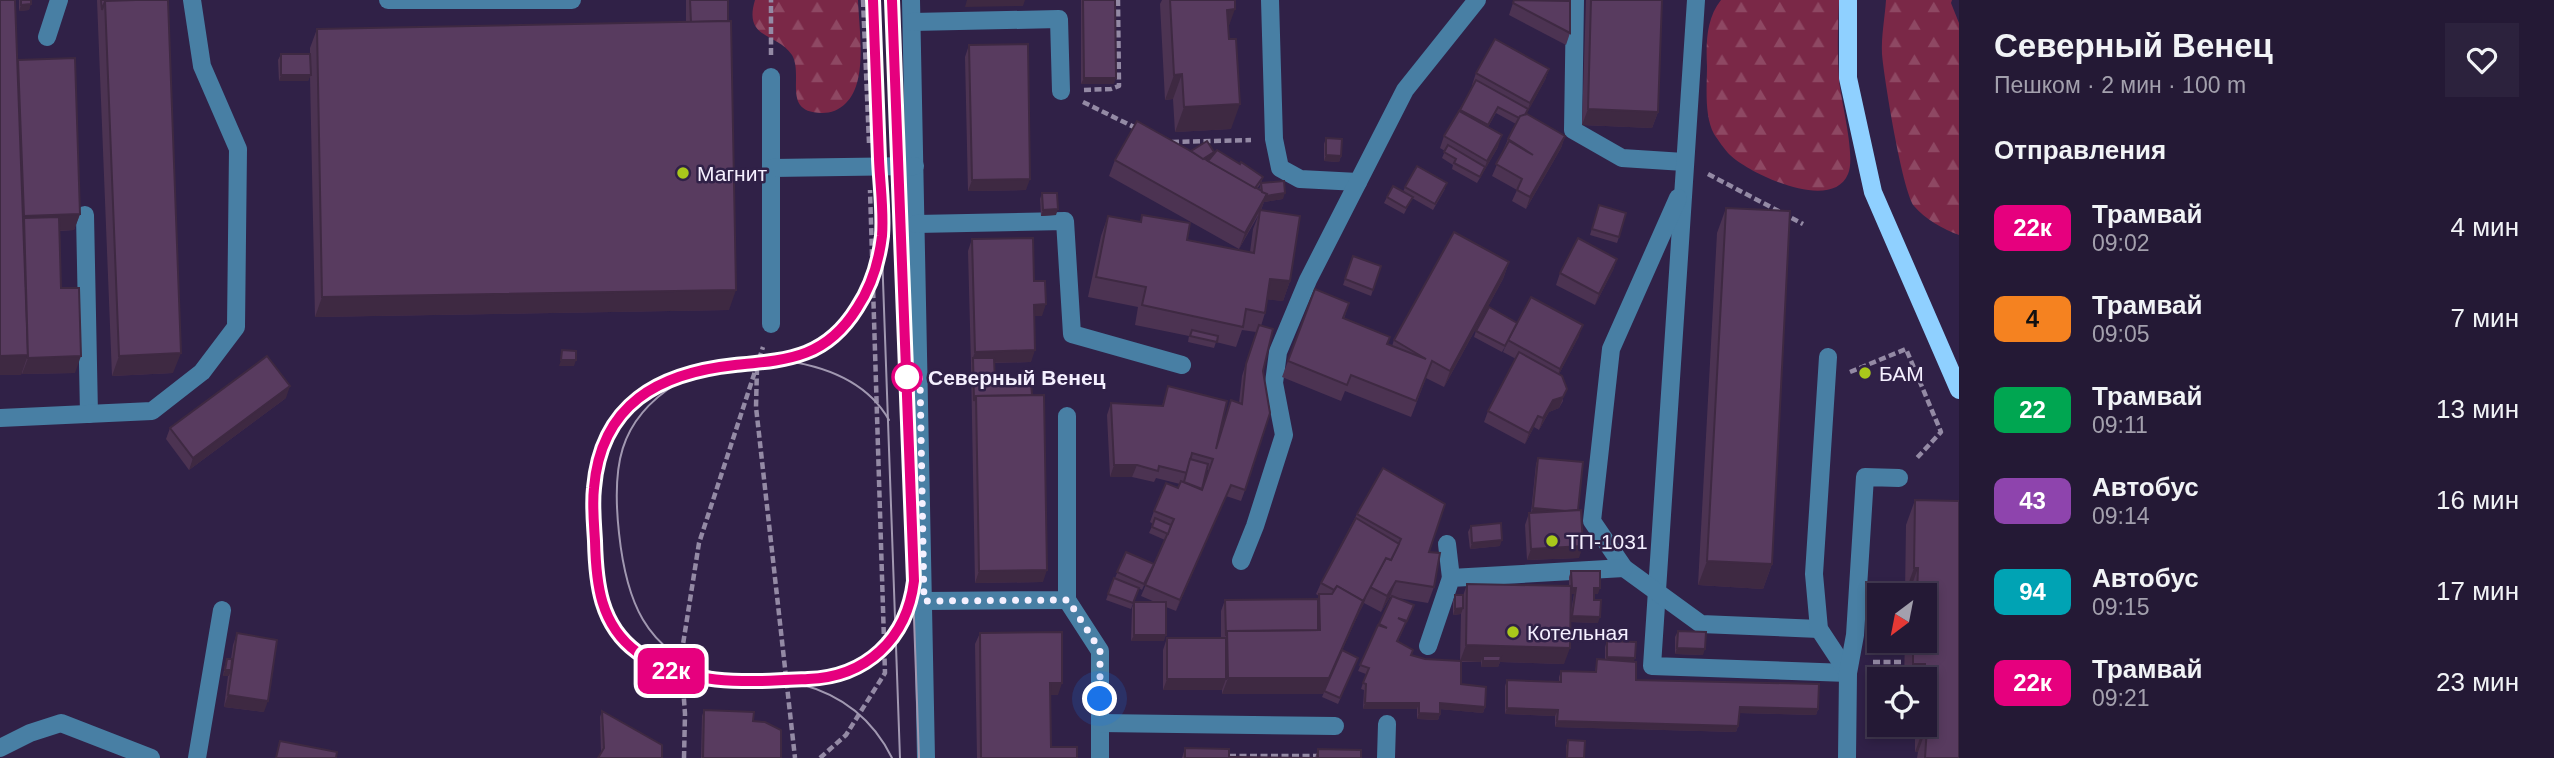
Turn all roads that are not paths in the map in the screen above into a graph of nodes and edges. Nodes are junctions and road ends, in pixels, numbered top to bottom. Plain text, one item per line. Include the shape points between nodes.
1 (59, 0) edge
2 (192, 0) edge
3 (388, 0) edge
4 (572, 0) edge
5 (911, 0) edge
6 (1270, 0) edge
7 (1477, 0) edge
8 (1575, 0) edge
9 (1696, 0) edge
10 (1848, 0) edge
11 (912, 22) junction
12 (47, 37) dead end
13 (771, 77) road end
14 (1061, 91) road end
15 (1684, 162) junction
16 (915, 166) junction
17 (772, 168) junction
18 (1358, 182) junction
19 (1683, 187) junction
20 (85, 215) dead end
21 (916, 224) junction
22 (771, 324) dead end
23 (1828, 357) dead end
24 (1182, 365) dead end
25 (1959, 390) edge
26 (89, 414) junction
27 (1067, 416) dead end
28 (0, 418) edge
29 (1899, 478) road end
30 (1447, 544) dead end
31 (1241, 561) dead end
32 (1623, 568) junction
33 (1451, 578) junction
34 (1658, 592) junction
35 (1068, 600) junction
36 (924, 601) junction
37 (222, 610) dead end
38 (1819, 629) junction
39 (1429, 646) dead end
40 (1847, 673) junction
41 (1100, 723) junction
42 (1387, 724) dead end
43 (1335, 726) dead end
44 (0, 748) edge
45 (151, 758) edge
46 (197, 758) edge
47 (926, 758) edge
48 (1100, 758) edge
49 (1386, 758) edge
50 (1847, 758) edge

1 - 12 street
2 - 26 street via 202,66 238,149 236,327 202,372 152,411
3 - 4 street
5 - 11 street
6 - 18 street via 1274,139 1280,168 1300,179
7 - 18 street via 1405,90
8 - 15 street via 1573,130 1622,158
9 - 15 street
10 - 25 main road via 1848,78 1873,191
11 - 14 street via 1059,19
11 - 16 street
13 - 17 street
15 - 19 street
16 - 17 street
16 - 21 street
17 - 22 street
18 - 31 street via 1308,280 1278,352 1274,383 1284,435
19 - 32 street via 1611,349 1592,521
19 - 34 street
20 - 26 street
21 - 24 street via 1065,221 1072,334
21 - 36 street
23 - 38 street via 1814,574
26 - 28 street
27 - 35 street
29 - 40 street via 1865,477 1856,635
30 - 33 street
32 - 33 street
32 - 34 street
33 - 39 street
34 - 38 street via 1701,624
34 - 40 street via 1652,666
35 - 36 street
35 - 41 street via 1100,650
36 - 47 street
37 - 46 street
38 - 40 street
40 - 50 street
41 - 43 street
41 - 48 street
42 - 49 street
44 - 45 street via 61,723

